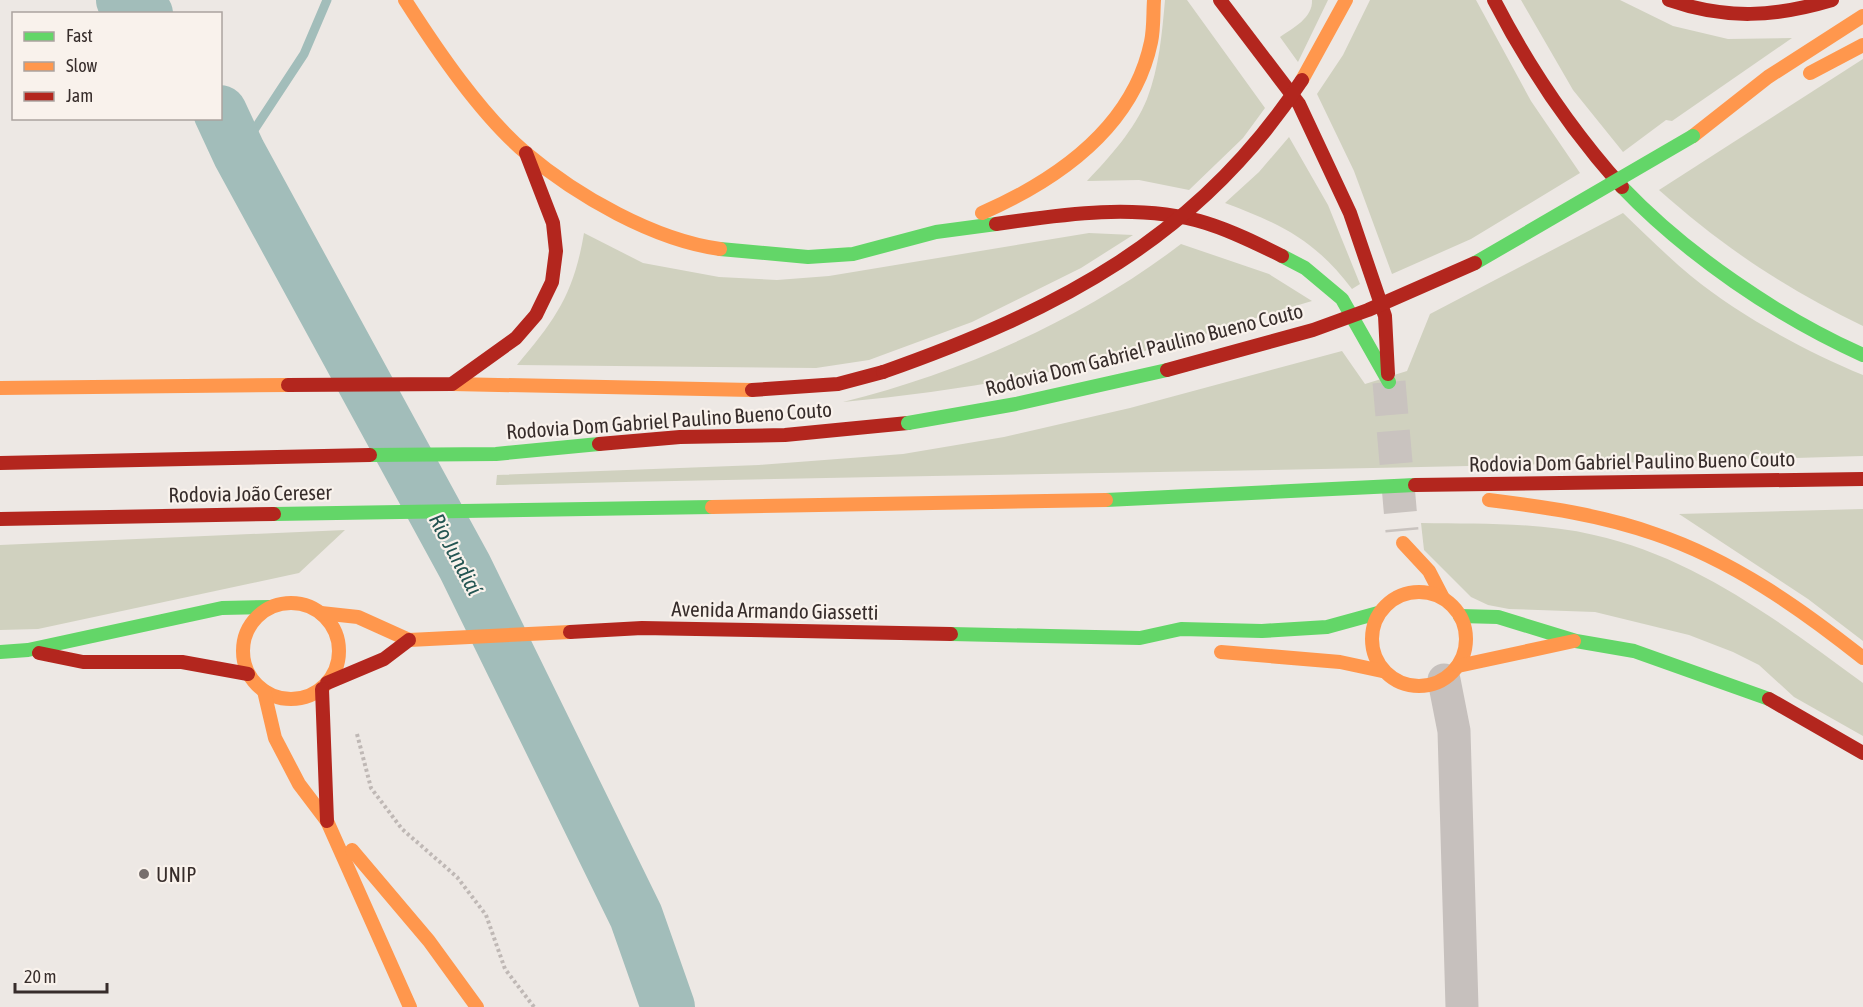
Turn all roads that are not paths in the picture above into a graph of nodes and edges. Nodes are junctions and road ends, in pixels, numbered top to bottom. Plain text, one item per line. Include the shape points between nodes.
1 (405, 0) edge
2 (1154, 0) edge
3 (1220, 0) edge
4 (1346, 0) edge
5 (1494, 0) edge
6 (1670, 0) edge
7 (1832, 0) edge
8 (1863, 16) edge
9 (1863, 45) edge
10 (1793, 82) dead end
11 (1763, 99) dead end
12 (1693, 136) junction
13 (526, 153) junction
14 (936, 232) junction
15 (1863, 355) edge
16 (452, 384) junction
17 (0, 388) edge
18 (0, 448) edge
19 (496, 454) joint
20 (130, 458) junction
21 (0, 463) edge
22 (1863, 479) edge
23 (1374, 485) junction
24 (501, 511) joint
25 (0, 519) edge
26 (1400, 565) dead end
27 (1443, 598) junction
28 (271, 608) junction
29 (321, 613) junction
30 (1378, 613) junction
31 (1460, 616) junction
32 (1140, 638) junction
33 (415, 640) junction
34 (1576, 641) junction
35 (1173, 647) dead end
36 (28, 651) junction
37 (1206, 651) dead end
38 (0, 652) edge
39 (1863, 658) edge
40 (1382, 670) junction
41 (1451, 673) junction
42 (248, 674) junction
43 (325, 686) junction
44 (264, 691) junction
45 (1863, 753) edge
46 (327, 821) junction
47 (410, 1007) edge
48 (477, 1007) edge
49 (1462, 1007) edge

1 - 13 main road via 482,106
2 - 14 main road via 1151,44 1137,83 1117,118 1083,156 1021,198
3 - 14 main road via 1299,104 1350,213 1385,316 1389,382 1342,299 1305,268 1205,223 1143,213 1070,213
4 - 16 main road, bridge via 1307,75 1265,131 1214,188 1160,236 1094,279 950,349 838,384 782,390 711,392
5 - 15 main road via 1516,45 1557,107 1645,211 1774,307
6 - 7 main road via 1715,15 1759,18
8 - 12 main road, Rodovia Dom Gabriel Paulino Bueno Couto via 1768,77
9 - 10 main road
11 - 12 main road
12 - 19 main road, Rodovia Dom Gabriel Paulino Bueno Couto, bridge via 1487,258 1324,326 1216,358 1016,404 908,423 785,435 680,437
13 - 14 main road via 594,200 644,227 698,246 808,257 853,254
13 - 16 main road via 553,224 556,251 552,282 536,315 516,338
16 - 17 main road
18 - 20 main road
19 - 20 main road, Rodovia João Cereser
20 - 21 main road, Rodovia João Cereser
22 - 23 main road, Rodovia Dom Gabriel Paulino Bueno Couto
23 - 24 main road, Rodovia Dom Gabriel Paulino Bueno Couto via 1112,500
23 - 39 main road via 1556,509 1625,524 1678,542 1743,576
24 - 25 main road, Rodovia João Cereser
26 - 27 main road via 1403,537 1429,571
27 - 30 main road via 1427,592 1395,593
27 - 31 main road
28 - 29 main road via 288,603 305,605
28 - 36 main road via 222,608
28 - 42 main road via 248,628 243,644
29 - 33 main road, Avenida Armando Giassetti via 358,617
29 - 43 main road via 330,623 338,646 336,670
30 - 32 main road, Avenida Armando Giassetti via 1327,627 1262,631 1181,629
30 - 40 main road via 1371,633 1373,653
31 - 34 main road via 1498,617
31 - 41 main road via 1466,632 1465,649
32 - 33 main road, Avenida Armando Giassetti via 642,628
32 - 35 main road, Avenida Armando Giassetti
33 - 43 main road
34 - 41 main road
34 - 45 main road via 1634,651 1761,695
36 - 38 main road
36 - 42 main road via 82,662 182,662
37 - 40 main road via 1260,653
40 - 41 main road via 1404,685 1425,686
41 - 49 street
42 - 44 main road
43 - 44 main road via 297,699 284,699
43 - 46 main road
44 - 46 main road via 275,738 298,784
46 - 47 main road
46 - 48 main road via 429,941

